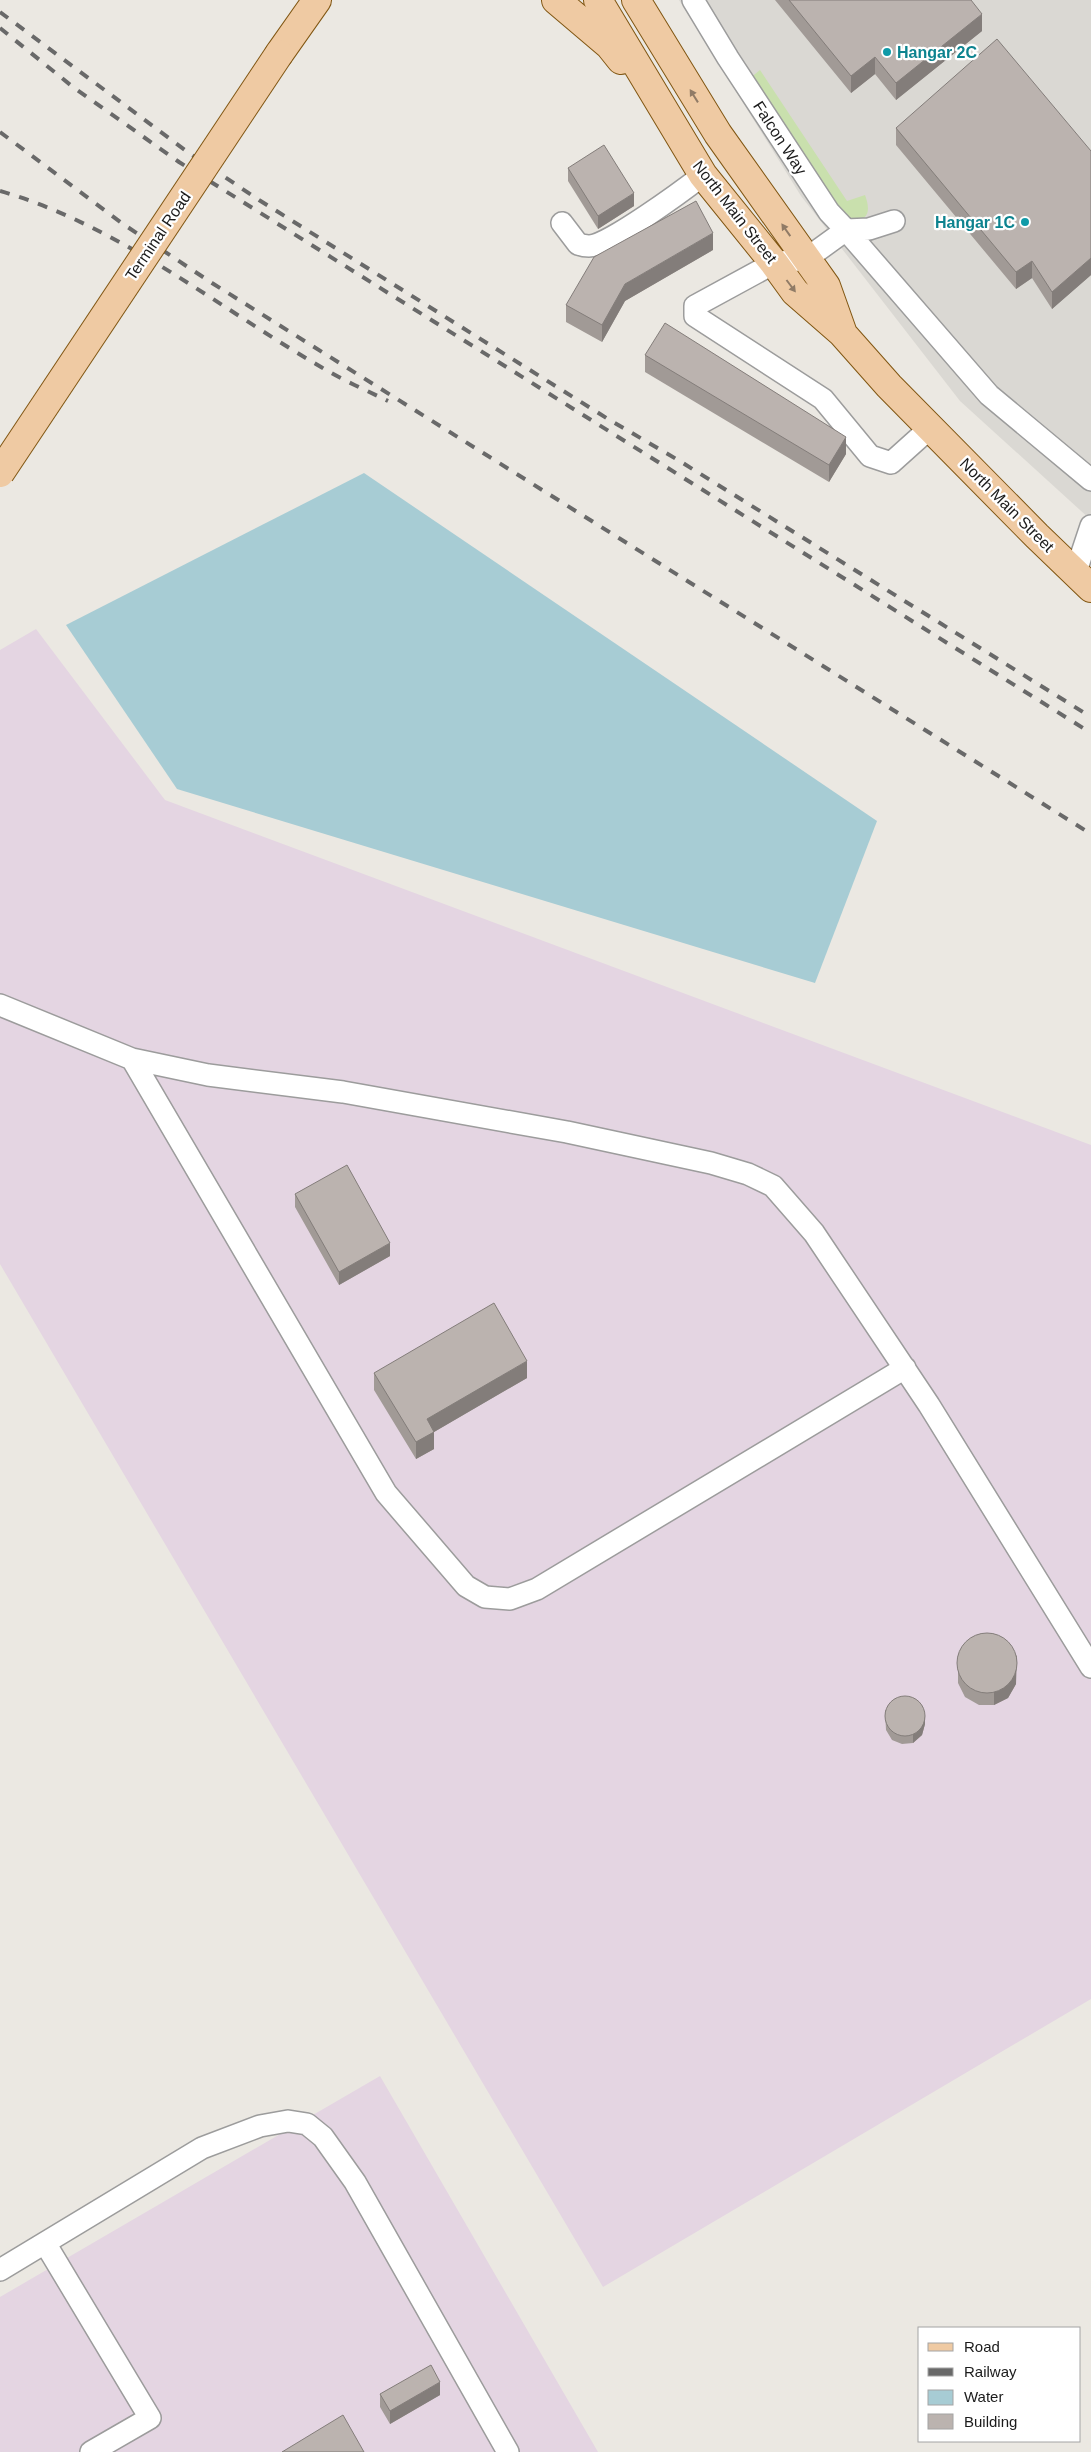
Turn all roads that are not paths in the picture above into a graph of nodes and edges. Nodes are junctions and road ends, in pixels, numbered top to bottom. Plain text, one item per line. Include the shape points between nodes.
1 (556, 0) edge
2 (598, 0) edge
3 (636, 0) edge
4 (693, 0) edge
5 (319, 2) edge
6 (704, 175) junction
7 (894, 221) dead end
8 (562, 223) dead end
9 (846, 230) junction
10 (806, 259) junction
11 (774, 262) junction
12 (842, 333) junction
13 (930, 428) junction
14 (0, 474) edge
15 (1091, 480) edge
16 (1091, 526) edge
17 (1083, 581) edge
18 (0, 1005) edge
19 (132, 1059) junction
20 (905, 1368) junction
21 (1091, 1667) edge
22 (45, 2243) junction
23 (0, 2270) edge
24 (91, 2452) edge
25 (508, 2452) edge

1 - 6 main road via 609,45
2 - 6 main road, North Main Street
10 -> 3 main road, North Main Street via 718,134
4 - 9 street, Falcon Way via 795,163 829,212
5 - 14 main road, Terminal Road, bridge via 279,54
6 - 8 street via 610,238 590,246 578,244
6 - 11 main road, North Main Street
7 - 9 street via 869,229
9 - 10 street
9 - 15 street, Falcon Way via 989,394
10 - 11 street
10 - 12 main road, North Main Street via 826,286
11 -> 12 main road, North Main Street via 795,292
11 - 13 street via 696,306 695,316 823,399 870,456 891,463
12 - 13 main road, North Main Street
13 - 17 main road, North Main Street
16 - 17 street
18 - 19 street
19 - 20 street via 208,1075 343,1092 567,1132 748,1174 773,1186 814,1233
19 - 20 street via 386,1493 466,1586 485,1597 510,1599 537,1589
20 - 21 street
22 - 23 street
22 - 24 street via 150,2418
22 - 25 street via 202,2148 260,2126 288,2121 307,2124 323,2138 354,2182

